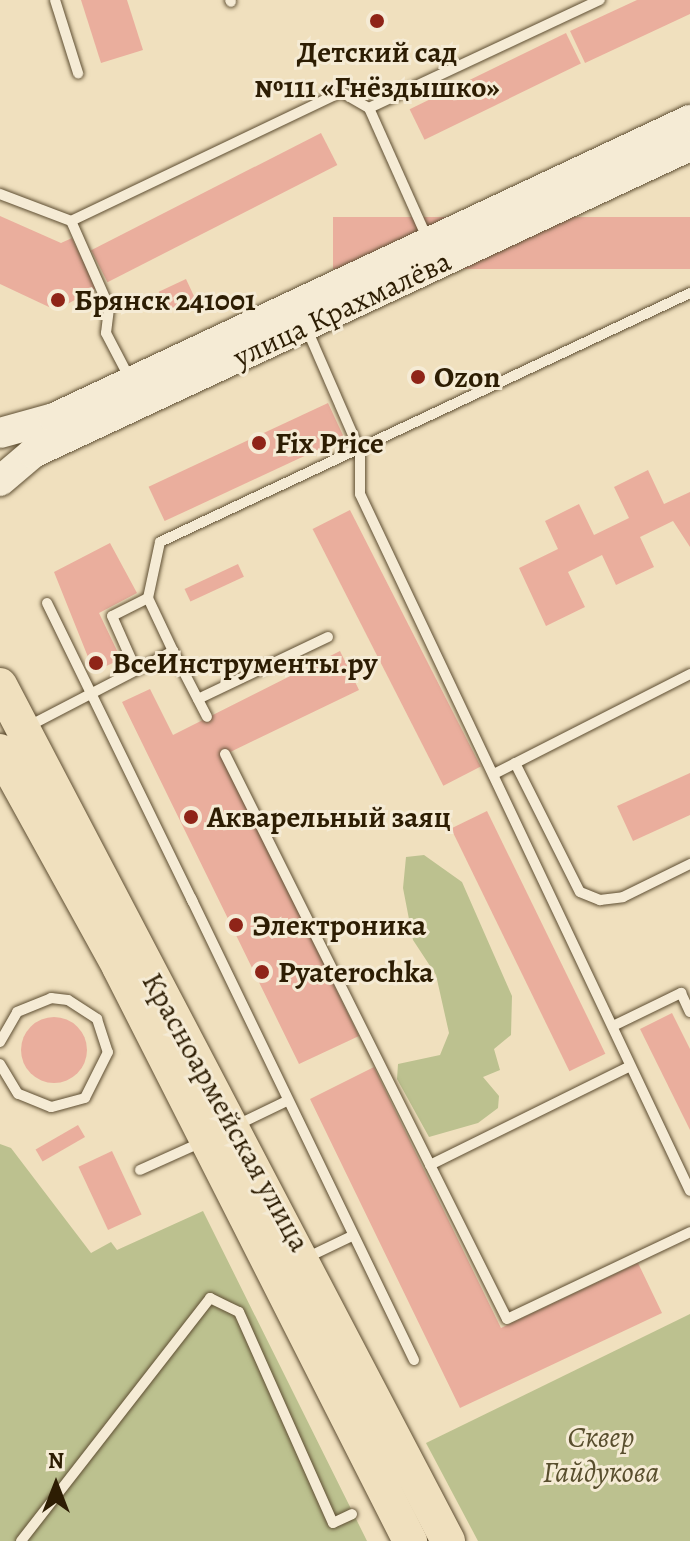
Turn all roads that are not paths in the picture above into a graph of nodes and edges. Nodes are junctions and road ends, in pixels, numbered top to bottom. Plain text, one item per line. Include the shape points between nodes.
1 (55, 0) edge
2 (600, 0) edge
3 (78, 73) dead end
4 (369, 108) junction
5 (690, 120) edge
6 (690, 146) edge
7 (0, 194) edge
8 (71, 221) junction
9 (428, 242) junction
10 (690, 293) edge
11 (301, 314) junction
12 (131, 381) junction
13 (0, 433) edge
14 (360, 451) junction
15 (0, 481) edge
16 (148, 598) junction
17 (47, 603) dead end
18 (328, 637) dead end
19 (173, 651) junction
20 (135, 668) junction
21 (690, 674) edge
22 (0, 685) edge
23 (88, 691) junction
24 (198, 699) junction
25 (207, 717) dead end
26 (11, 741) edge
27 (225, 754) dead end
28 (515, 763) junction
29 (494, 774) junction
30 (690, 864) edge
31 (690, 1012) edge
32 (613, 1026) junction
33 (0, 1042) edge
34 (0, 1064) edge
35 (630, 1066) junction
36 (287, 1101) junction
37 (218, 1134) junction
38 (430, 1165) junction
39 (140, 1170) dead end
40 (690, 1191) edge
41 (690, 1232) edge
42 (352, 1236) junction
43 (306, 1258) junction
44 (414, 1360) dead end
45 (352, 1514) dead end
46 (21, 1541) edge
47 (410, 1541) edge
48 (448, 1541) edge

1 - 3 lane
2 - 4 lane
4 - 8 lane via 341,92
4 - 9 lane
5 - 9 main road, улица Крахмалёва
6 - 11 main road, улица Крахмалёва
7 - 8 lane
8 - 12 lane via 109,307 106,333
9 - 11 main road, улица Крахмалёва
10 - 14 lane
11 - 12 main road, улица Крахмалёва
11 - 14 lane
11 - 15 main road, улица Крахмалёва via 33,453
12 - 13 main road, улица Крахмалёва via 54,418
14 - 16 lane via 160,542
14 - 29 lane via 360,494
16 - 19 lane
16 - 20 lane via 112,616
17 - 23 lane
18 - 24 lane
19 - 20 lane
19 - 24 lane
20 - 23 lane
21 - 28 lane
22 - 26 main road, Красноармейская улица
23 - 26 lane
23 - 36 lane
24 - 25 lane
26 - 37 main road, Красноармейская улица
27 - 38 lane
28 - 29 lane
28 - 30 lane via 580,892 600,900 623,897
29 - 32 lane
31 - 32 lane via 681,993
32 - 35 lane
33 - 34 lane via 17,1012 51,998 97,1019 108,1052 85,1098 51,1107 18,1094
35 - 38 lane
35 - 40 lane
36 - 37 lane
36 - 42 lane
37 - 39 lane
37 - 43 main road, Красноармейская улица
37 - 47 main road, Красноармейская улица
38 - 41 lane via 507,1319
42 - 43 lane
42 - 44 lane
43 - 48 main road, Красноармейская улица
45 - 46 lane via 333,1523 239,1312 210,1298

